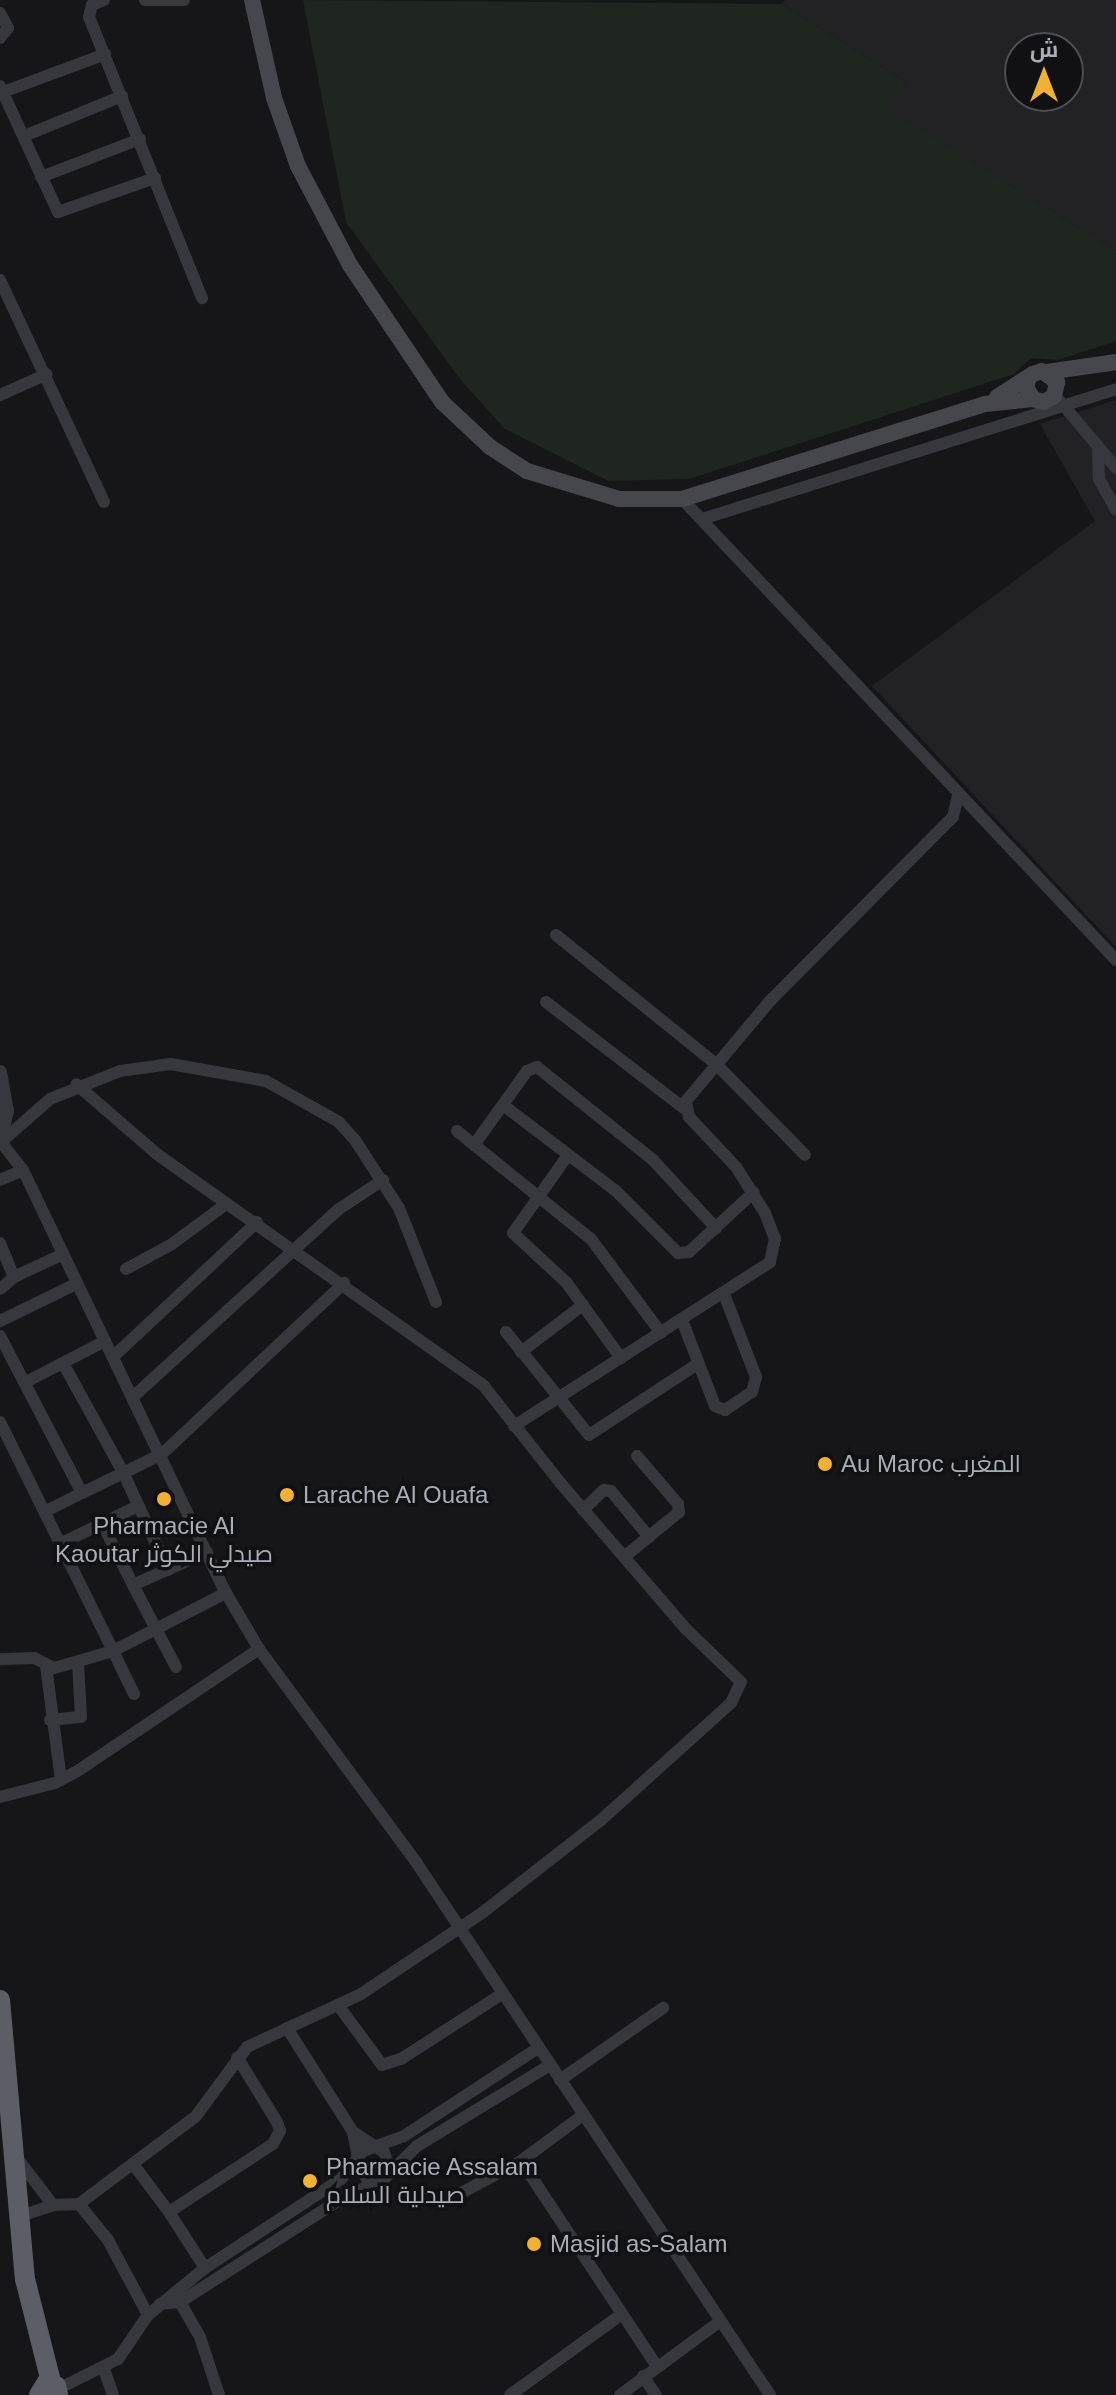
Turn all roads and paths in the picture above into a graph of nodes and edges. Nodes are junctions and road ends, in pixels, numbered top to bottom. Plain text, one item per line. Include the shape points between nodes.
1 (104, 0) edge
2 (145, 0) edge
3 (184, 0) edge
4 (252, 0) edge
5 (0, 13) edge
6 (0, 38) edge
7 (105, 54) junction
8 (2, 89) edge
9 (122, 96) junction
10 (24, 136) junction
11 (140, 139) junction
12 (41, 177) junction
13 (155, 178) junction
14 (0, 280) edge
15 (202, 298) dead end
16 (1116, 362) edge
17 (1097, 368) junction
18 (1047, 372) junction
19 (47, 374) junction
20 (1029, 377) junction
21 (1116, 389) edge
22 (0, 395) edge
23 (1059, 397) junction
24 (1033, 399) junction
25 (985, 404) junction
26 (1098, 451) junction
27 (1116, 468) edge
28 (682, 499) junction
29 (104, 502) dead end
30 (1116, 510) edge
31 (702, 519) junction
32 (958, 795) junction
33 (556, 935) dead end
34 (1116, 960) edge
35 (546, 1002) dead end
36 (716, 1064) junction
37 (0, 1072) edge
38 (76, 1084) junction
39 (503, 1105) junction
40 (686, 1110) junction
41 (457, 1131) dead end
42 (0, 1143) edge
43 (474, 1145) junction
44 (568, 1155) junction
45 (805, 1155) dead end
46 (23, 1170) junction
47 (0, 1180) edge
48 (383, 1180) junction
49 (754, 1192) junction
50 (538, 1194) junction
51 (226, 1204) junction
52 (257, 1222) junction
53 (716, 1228) junction
54 (0, 1243) edge
55 (297, 1251) junction
56 (63, 1254) junction
57 (126, 1269) dead end
58 (14, 1277) junction
59 (344, 1283) junction
60 (76, 1284) junction
61 (0, 1289) edge
62 (724, 1294) junction
63 (436, 1302) dead end
64 (583, 1305) junction
65 (682, 1320) junction
66 (0, 1321) edge
67 (506, 1332) dead end
68 (661, 1333) junction
69 (0, 1336) edge
70 (105, 1341) junction
71 (521, 1352) junction
72 (114, 1356) junction
73 (621, 1358) junction
74 (63, 1363) junction
75 (699, 1363) junction
76 (26, 1382) junction
77 (134, 1396) junction
78 (557, 1398) junction
79 (0, 1422) edge
80 (514, 1426) junction
81 (162, 1454) junction
82 (637, 1456) dead end
83 (123, 1472) junction
84 (82, 1493) junction
85 (138, 1506) junction
86 (583, 1510) junction
87 (46, 1511) junction
88 (102, 1523) junction
89 (649, 1537) junction
90 (62, 1543) junction
91 (207, 1552) junction
92 (624, 1557) junction
93 (168, 1570) junction
94 (133, 1585) junction
95 (226, 1593) junction
96 (157, 1628) junction
97 (259, 1649) junction
98 (113, 1651) junction
99 (0, 1659) edge
100 (78, 1664) junction
101 (46, 1666) junction
102 (176, 1667) dead end
103 (134, 1694) dead end
104 (50, 1720) junction
105 (61, 1780) junction
106 (0, 1797) edge
107 (458, 1928) junction
108 (502, 1994) junction
109 (0, 2000) edge
110 (338, 2005) junction
111 (663, 2008) dead end
112 (287, 2028) junction
113 (538, 2048) junction
114 (237, 2057) junction
115 (550, 2065) junction
116 (560, 2080) junction
117 (583, 2115) junction
118 (0, 2121) edge
119 (353, 2132) junction
120 (377, 2146) junction
121 (14, 2153) junction
122 (358, 2159) junction
123 (521, 2161) junction
124 (133, 2164) junction
125 (391, 2173) junction
126 (371, 2185) junction
127 (463, 2192) dead end
128 (79, 2204) junction
129 (53, 2205) junction
130 (169, 2212) junction
131 (20, 2216) junction
132 (205, 2268) junction
133 (177, 2296) junction
134 (622, 2314) junction
135 (148, 2315) junction
136 (719, 2322) junction
137 (656, 2365) junction
138 (104, 2369) junction
139 (643, 2376) junction
140 (51, 2391) edge
141 (768, 2394) edge
142 (113, 2395) edge
143 (219, 2395) edge
144 (510, 2395) edge
145 (620, 2395) edge
146 (656, 2395) edge

1 - 7 street via 92,5 89,17
2 - 3 street
4 - 28 main road via 274,98 316,207 412,363 442,402 490,447 527,471 619,499
5 - 6 street via 8,28
7 - 8 street
7 - 9 street
8 - 10 street
9 - 10 street
9 - 11 street
10 - 12 street
11 - 12 street
11 - 13 street
12 - 13 street via 54,206 63,213
13 - 15 street
14 - 19 street
16 - 17 main road
17 - 18 main road
17 - 23 main road
18 - 20 main road
18 - 23 main road via 1057,382
19 - 22 street
19 - 29 street
20 - 24 main road via 1027,391
20 - 25 main road
21 - 23 street
23 - 24 main road
23 - 26 street
23 - 31 street
24 - 25 main road
25 - 28 main road
26 - 27 street
26 - 30 street via 1099,479
28 - 31 street
31 - 32 street
32 - 34 street
32 - 36 street via 953,817 770,1001
33 - 36 street
35 - 40 street
36 - 40 street via 688,1097
36 - 45 street
37 - 42 street via 7,1110
38 - 42 street via 50,1099
38 - 48 street via 148,1064 266,1081 339,1122
38 - 51 street via 158,1155
39 - 43 street
39 - 44 street
39 - 53 street via 529,1069 540,1069 653,1160
40 - 49 street
41 - 43 street
42 - 46 street
43 - 50 street
44 - 50 street
44 - 53 street via 616,1191 678,1253 689,1252
46 - 47 street
46 - 56 street
48 - 55 street via 339,1209
48 - 63 street
49 - 53 street
49 - 62 street via 774,1233 775,1251 761,1271
50 - 64 street via 514,1227 514,1236 556,1270
50 - 68 street via 591,1239
51 - 52 street
51 - 57 street via 172,1244
52 - 55 street
52 - 72 street
54 - 58 street
55 - 59 street
55 - 77 street
56 - 58 street
56 - 60 street
58 - 61 street
59 - 80 street via 476,1378
59 - 81 street
60 - 66 street
60 - 70 street
62 - 65 street
62 - 75 street via 755,1372 755,1387 720,1409
64 - 71 street
64 - 73 street
65 - 68 street
65 - 75 street
67 - 71 street
68 - 73 street
69 - 76 street
70 - 72 street
70 - 74 street
71 - 78 street
72 - 77 street
73 - 78 street
74 - 76 street
74 - 83 street
75 - 78 street via 589,1435
76 - 84 street
77 - 81 street
78 - 80 street
79 - 87 street
80 - 86 street
81 - 83 street
81 - 91 street
82 - 89 street via 678,1504 679,1512
83 - 84 street
83 - 85 street
84 - 87 street
85 - 88 street
85 - 93 street
86 - 89 street via 604,1490 611,1491
86 - 92 street
87 - 90 street
88 - 90 street
88 - 94 street
89 - 92 street
90 - 98 street
91 - 93 street
91 - 95 street
92 - 107 street via 741,1682 740,1691 601,1820
93 - 94 street
94 - 96 street
95 - 96 street
95 - 97 street
96 - 98 street
96 - 102 street
97 - 105 street
97 - 107 street via 416,1862
98 - 100 street
98 - 103 street
99 - 101 street via 34,1658
100 - 101 street
100 - 104 street via 81,1717
101 - 104 street
104 - 105 street
105 - 106 street
107 - 108 street
107 - 110 street
108 - 110 street via 401,2059 382,2065
108 - 113 street
109 - 121 highway
110 - 112 street
111 - 116 street
112 - 114 street
112 - 119 street
113 - 115 street
113 - 120 street via 404,2136
114 - 124 street via 208,2104
114 - 130 street via 271,2110 279,2135
115 - 116 street
115 - 125 street via 417,2146
116 - 117 street
117 - 123 street
117 - 136 street
118 - 140 highway via 14,2282
119 - 120 street
119 - 122 street
120 - 122 street
120 - 125 street
121 - 129 street
121 - 131 highway
122 - 126 street
122 - 132 street via 341,2179
123 - 127 street
123 - 134 street
124 - 128 street
124 - 130 street
125 - 126 street
126 - 133 street
128 - 129 street
128 - 135 street via 108,2240
129 - 131 street
130 - 132 street
131 - 140 highway via 30,2311
132 - 133 street
133 - 135 street
133 - 143 street via 200,2337
134 - 137 street
134 - 144 street
135 - 138 street via 123,2354
136 - 137 street
136 - 141 street
137 - 139 street
138 - 140 street
138 - 142 street
139 - 145 street
139 - 146 street

